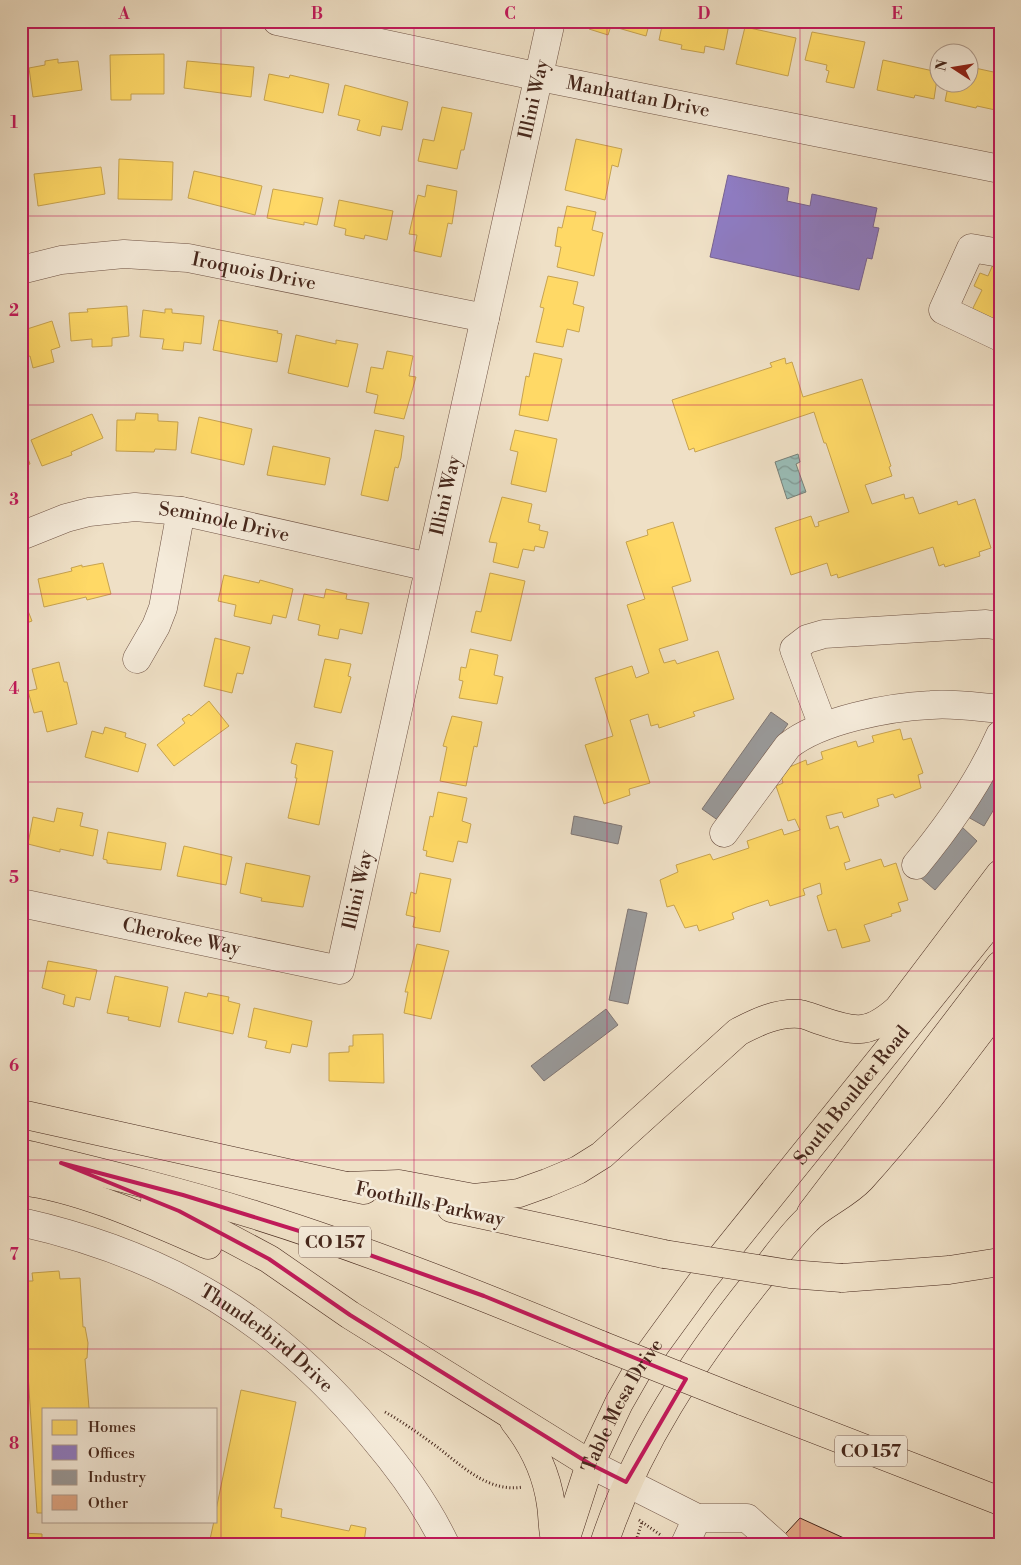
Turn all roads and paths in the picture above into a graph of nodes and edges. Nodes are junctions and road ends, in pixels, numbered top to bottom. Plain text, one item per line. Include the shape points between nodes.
1 (277, 21) edge
2 (551, 21) edge
3 (540, 77) junction
4 (1000, 169) edge
5 (1000, 253) edge
6 (21, 270) edge
7 (485, 318) junction
8 (1000, 337) edge
9 (181, 511) junction
10 (21, 536) edge
11 (429, 567) junction
12 (1000, 626) edge
13 (137, 659) dead end
14 (1000, 709) edge
15 (823, 726) junction
16 (1000, 735) edge
17 (724, 833) dead end
18 (916, 864) dead end
19 (1000, 874) edge
20 (21, 903) edge
21 (1000, 911) edge
22 (1000, 965) edge
23 (340, 970) joint
24 (1000, 1005) edge
25 (21, 1114) edge
26 (21, 1154) edge
27 (61, 1163) junction
28 (21, 1181) edge
29 (346, 1186) junction
30 (808, 1218) junction
31 (21, 1222) edge
32 (1000, 1262) edge
33 (1000, 1276) edge
34 (842, 1278) junction
35 (703, 1280) joint
36 (750, 1291) joint
37 (350, 1315) junction
38 (507, 1412) junction
39 (590, 1464) junction
40 (626, 1482) junction
41 (1000, 1501) edge
42 (697, 1518) junction
43 (642, 1522) dead end
44 (445, 1544) edge
45 (556, 1544) edge
46 (564, 1544) edge
47 (604, 1544) edge
48 (635, 1544) edge
49 (685, 1544) edge
50 (706, 1544) edge
51 (776, 1544) edge

1 - 3 street, Manhattan Drive
2 - 3 street, Illini Way
3 - 4 street, Manhattan Drive
3 - 7 street, Illini Way
5 - 8 street via 970,248 943,310
6 - 7 street, Iroquois Drive via 61,260 124,254 188,258
7 - 11 street, Illini Way
9 - 10 street, Seminole Drive via 135,507 89,512
9 - 11 street, Seminole Drive
9 - 13 street via 163,608
11 - 23 street, Illini Way
12 - 15 street via 986,624 824,634 806,639 794,648
14 - 15 street via 932,704
15 - 17 street via 800,736 788,746
16 - 18 street via 988,762 946,828
19 - 29 main road via 898,1009 886,1020 870,1029 860,1030 800,1014 759,1021 738,1032 623,1137 578,1170 519,1193 474,1198 399,1184
20 - 23 street, Cherokee Way
21 - 35 main road, South Boulder Road
22 - 30 main road, South Boulder Road
24 - 30 main road via 899,1136 859,1181
25 - 29 main road, Foothills Parkway
26 - 27 main road, CO 157
27 - 37 main road via 179,1211 269,1258
27 - 41 main road, CO 157, bridge via 183,1194 325,1239 484,1296
28 - 37 main road via 85,1197 162,1225 240,1259
29 - 34 main road, Foothills Parkway, bridge via 664,1254 790,1274
30 - 36 main road, South Boulder Road
31 - 44 street, Thunderbird Drive via 69,1233 161,1267 260,1326 291,1350 356,1416 404,1474
32 - 34 main road via 949,1270
33 - 34 main road via 956,1282
35 - 39 main road, Table Mesa Drive via 638,1368
36 - 40 main road, Table Mesa Drive via 704,1351 658,1420
37 - 38 main road
38 - 39 main road
38 - 45 main road via 532,1447 546,1480
39 - 40 street
39 - 46 main road, Table Mesa Drive
40 - 42 street
40 - 47 main road, Table Mesa Drive
42 - 49 street
42 - 50 street
42 - 51 street via 747,1518
43 - 48 path

